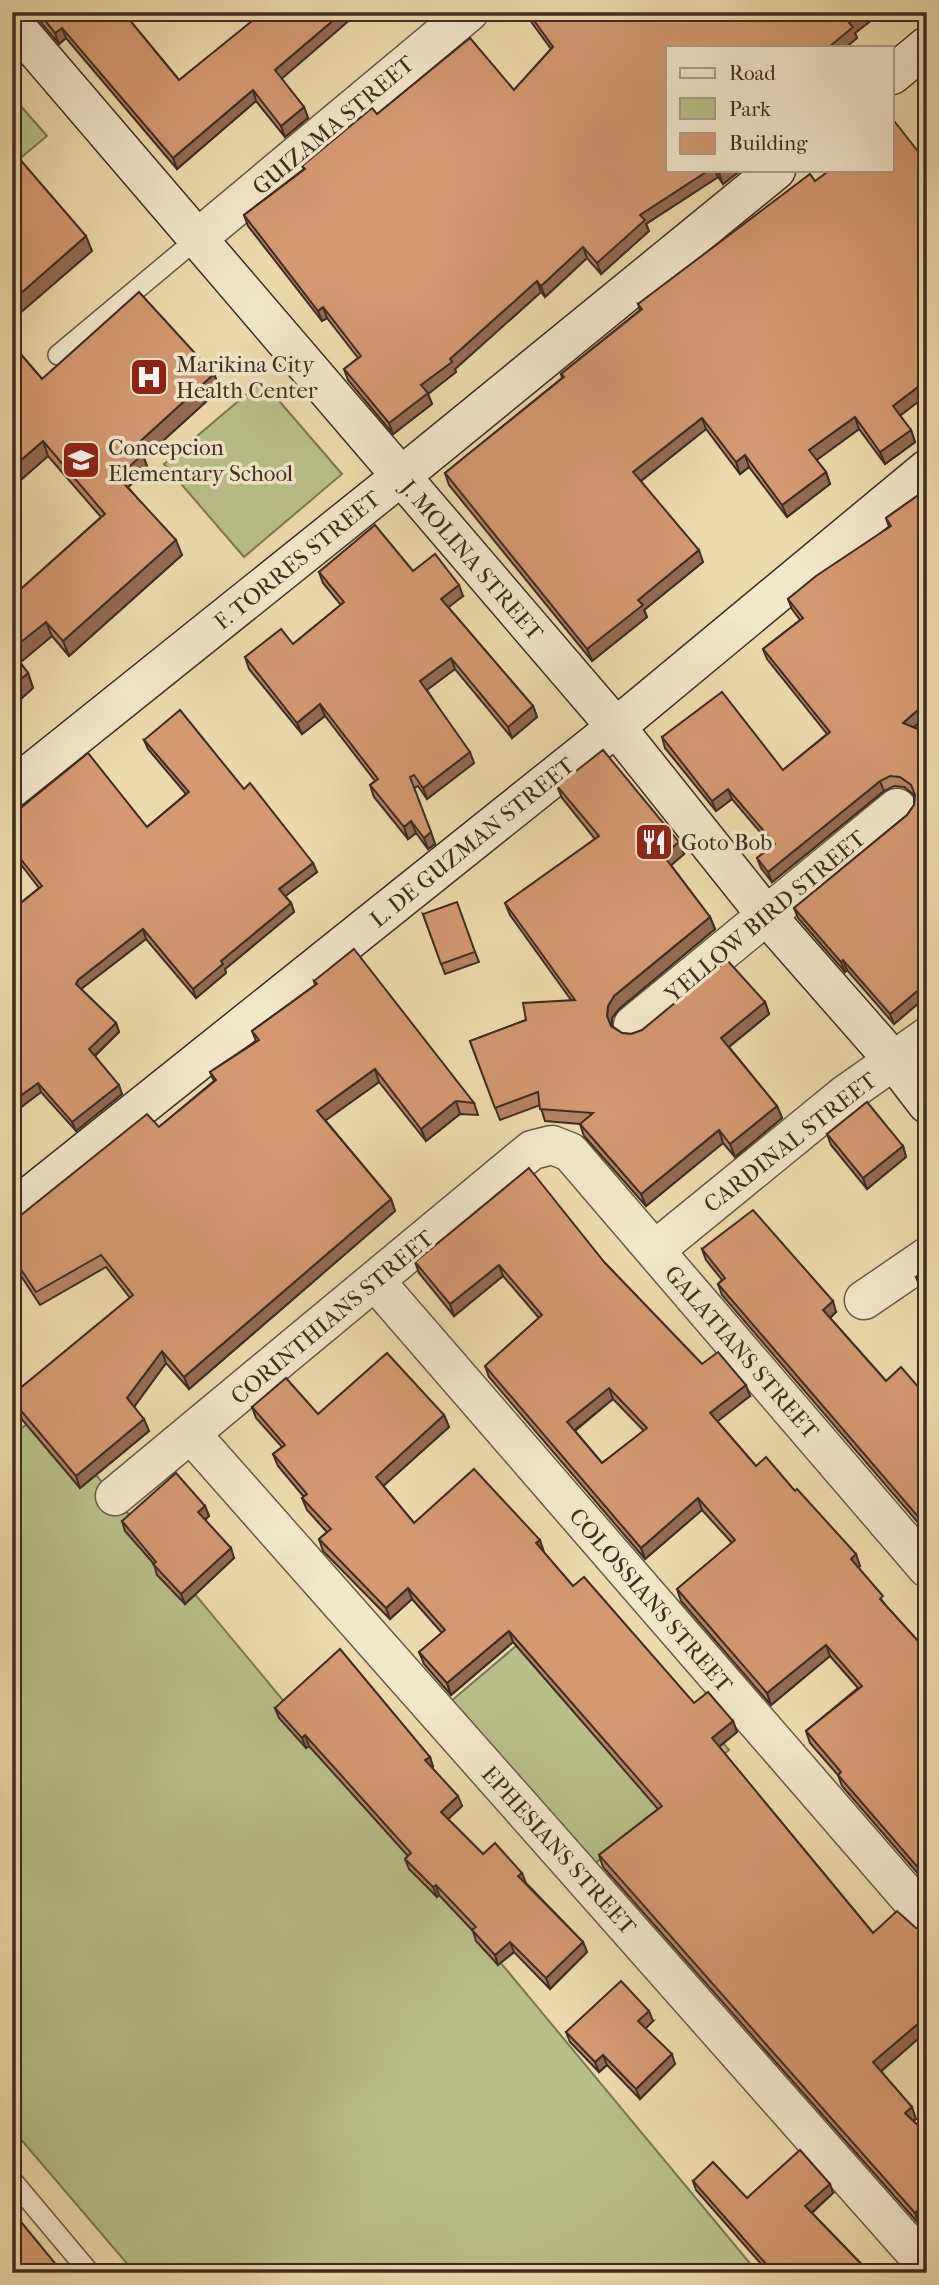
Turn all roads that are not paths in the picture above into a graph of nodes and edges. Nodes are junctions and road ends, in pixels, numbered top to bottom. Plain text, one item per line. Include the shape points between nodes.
1 (469, 12) edge
2 (12, 22) edge
3 (927, 46) edge
4 (894, 73) edge
5 (774, 172) edge
6 (198, 238) junction
7 (58, 355) dead end
8 (927, 469) edge
9 (400, 477) junction
10 (616, 727) junction
11 (12, 788) edge
12 (897, 808) dead end
13 (766, 915) junction
14 (634, 1025) dead end
15 (927, 1037) edge
16 (894, 1061) junction
17 (927, 1104) edge
18 (552, 1145) joint
19 (12, 1210) edge
20 (655, 1250) junction
21 (927, 1256) edge
22 (375, 1281) junction
23 (864, 1300) dead end
24 (191, 1434) junction
25 (115, 1496) dead end
26 (927, 1568) edge
27 (927, 1918) edge
28 (12, 2180) edge
29 (927, 2266) edge
30 (90, 2273) edge

1 - 6 street, GUIZAMA STREET
2 - 6 street, J. MOLINA STREET
3 - 4 street
5 - 9 street, F. TORRES STREET
6 - 7 lane
6 - 9 street, J. MOLINA STREET
8 - 10 street, L. DE GUZMAN STREET
9 - 10 street, J. MOLINA STREET
9 - 11 street, F. TORRES STREET
10 - 13 street, J. MOLINA STREET
10 - 19 street, L. DE GUZMAN STREET
12 - 13 street, YELLOW BIRD STREET
13 - 14 street, YELLOW BIRD STREET
13 - 16 street, J. MOLINA STREET
15 - 16 street, CARDINAL STREET
16 - 17 street, J. MOLINA STREET
16 - 20 street, CARDINAL STREET via 846,1094
18 - 20 street, GALATIANS STREET via 570,1152
18 - 22 street, CORINTHIANS STREET via 533,1150
20 - 26 street, GALATIANS STREET
21 - 23 street
22 - 24 street, CORINTHIANS STREET
22 - 27 street, COLOSSIANS STREET
24 - 25 street, CORINTHIANS STREET
24 - 29 street, EPHESIANS STREET
28 - 30 lane

